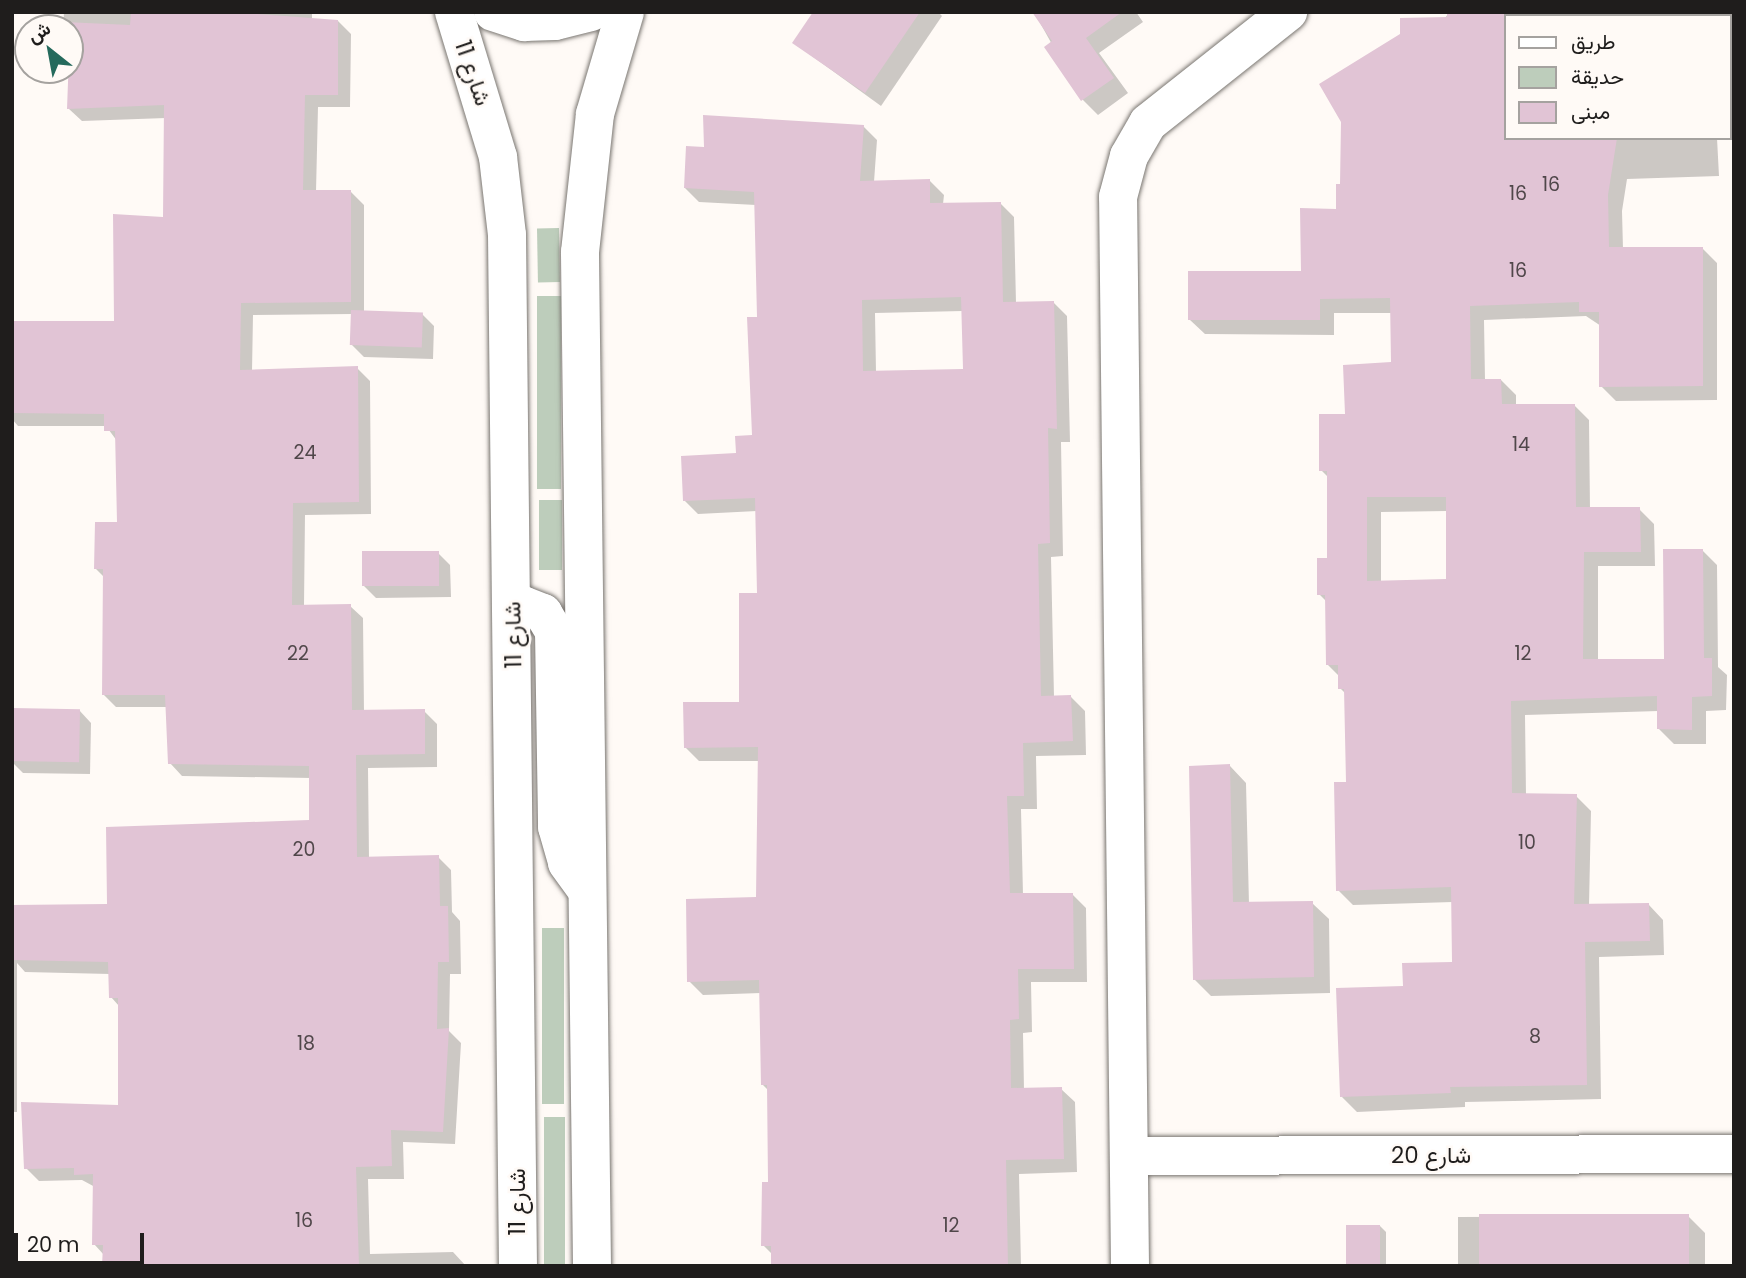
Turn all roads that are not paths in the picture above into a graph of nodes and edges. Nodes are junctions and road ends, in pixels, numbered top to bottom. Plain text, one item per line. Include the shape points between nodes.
1 (454, 12) edge
2 (492, 12) edge
3 (591, 12) edge
4 (625, 12) edge
5 (1288, 12) edge
6 (513, 606) junction
7 (589, 893) junction
8 (1734, 1154) edge
9 (1129, 1156) junction
10 (597, 1261) edge
11 (518, 1266) edge
12 (1130, 1266) edge

1 - 6 street, شارع 11 via 489,119 504,195
2 - 3 street via 524,22 555,22
4 - 7 street via 595,114 580,252
5 - 9 street via 1148,123 1129,156 1118,197
6 - 7 street via 523,604 543,613 554,632 559,836 567,863
6 - 11 street, شارع 11
7 - 10 street
8 - 9 street, شارع 20
9 - 12 street

